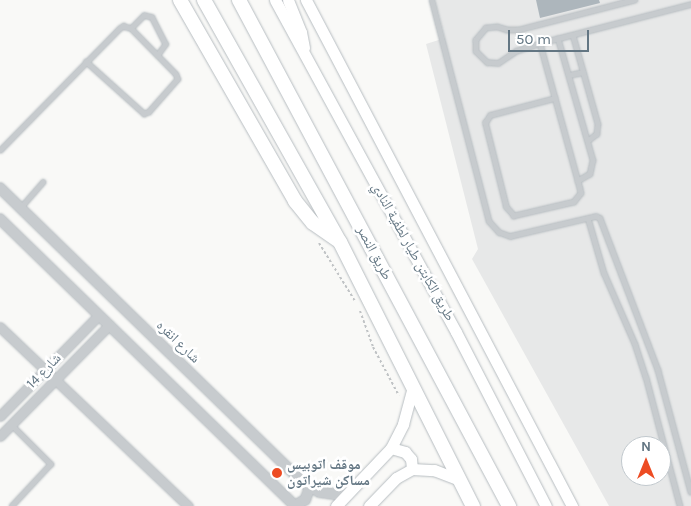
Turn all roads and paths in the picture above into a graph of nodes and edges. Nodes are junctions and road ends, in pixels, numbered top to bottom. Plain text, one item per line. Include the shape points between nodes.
1 (180, 0) edge
2 (204, 0) edge
3 (239, 0) edge
4 (275, 0) edge
5 (288, 0) edge
6 (306, 0) edge
7 (432, 0) edge
8 (635, 0) edge
9 (691, 4) edge
10 (131, 28) junction
11 (573, 35) junction
12 (558, 38) junction
13 (540, 43) junction
14 (304, 53) junction
15 (158, 55) junction
16 (86, 62) junction
17 (583, 72) junction
18 (569, 75) junction
19 (555, 98) junction
20 (588, 141) junction
21 (0, 150) edge
22 (578, 181) junction
23 (43, 182) dead end
24 (0, 188) edge
25 (20, 208) junction
26 (588, 218) junction
27 (0, 220) edge
28 (340, 242) junction
29 (99, 315) junction
30 (109, 325) junction
31 (0, 327) edge
32 (45, 370) junction
33 (55, 380) junction
34 (413, 386) junction
35 (0, 416) edge
36 (12, 424) junction
37 (0, 436) edge
38 (391, 448) junction
39 (412, 469) junction
40 (460, 480) junction
41 (310, 487) junction
42 (691, 492) edge
43 (346, 496) junction
44 (12, 506) edge
45 (188, 506) edge
46 (294, 506) edge
47 (336, 506) edge
48 (369, 506) edge
49 (474, 506) edge
50 (509, 506) edge
51 (546, 506) edge
52 (572, 506) edge
53 (680, 506) edge

1 - 28 main road via 295,200 313,223
2 - 28 main road, طريق النصر
3 - 50 main road, طريق النصر
4 - 14 main road, طريق الكابتن طيار لطفية النادي
5 - 14 main road via 301,32
6 - 52 main road, طريق الكابتن طيار لطفية النادي
7 - 26 lane via 489,221 499,232 517,236
8 - 13 lane via 519,30 491,27 482,31 475,46 479,56 492,64
9 - 11 lane
10 - 15 lane
10 - 15 lane via 144,15 152,17 166,42
10 - 16 lane via 120,28
11 - 12 lane
11 - 17 lane
12 - 13 lane
12 - 18 lane
13 - 19 lane
14 - 51 main road, طريق الكابتن طيار لطفية النادي via 456,332
15 - 16 lane via 178,79 150,112 144,114
16 - 21 lane
17 - 18 lane
17 - 20 lane via 599,129 595,138
18 - 20 lane
19 - 22 lane
19 - 22 lane via 486,118 484,127 507,211 519,216 574,202 581,193
20 - 22 lane via 592,170
23 - 25 lane
24 - 25 street, شارع انقره
25 - 41 street, شارع انقره
26 - 42 lane via 600,218 646,335
26 - 53 lane via 604,273 646,377
27 - 29 street
28 - 34 main road, طريق النصر
29 - 30 street
29 - 32 street, شارع 14
30 - 33 street, شارع 14
30 - 46 street
31 - 32 street
32 - 33 street
32 - 35 street, شارع 14
33 - 36 street, شارع 14
33 - 45 street
34 - 38 main road via 403,424
34 - 40 main road, طريق النصر
36 - 37 street, شارع 14
36 - 44 lane via 50,464
38 - 39 main road via 405,452 411,459
38 - 43 main road
39 - 40 main road via 434,470
39 - 48 main road via 396,478
40 - 49 main road, طريق النصر
41 - 43 street, شارع انقره
41 - 46 street via 305,500
43 - 47 main road

